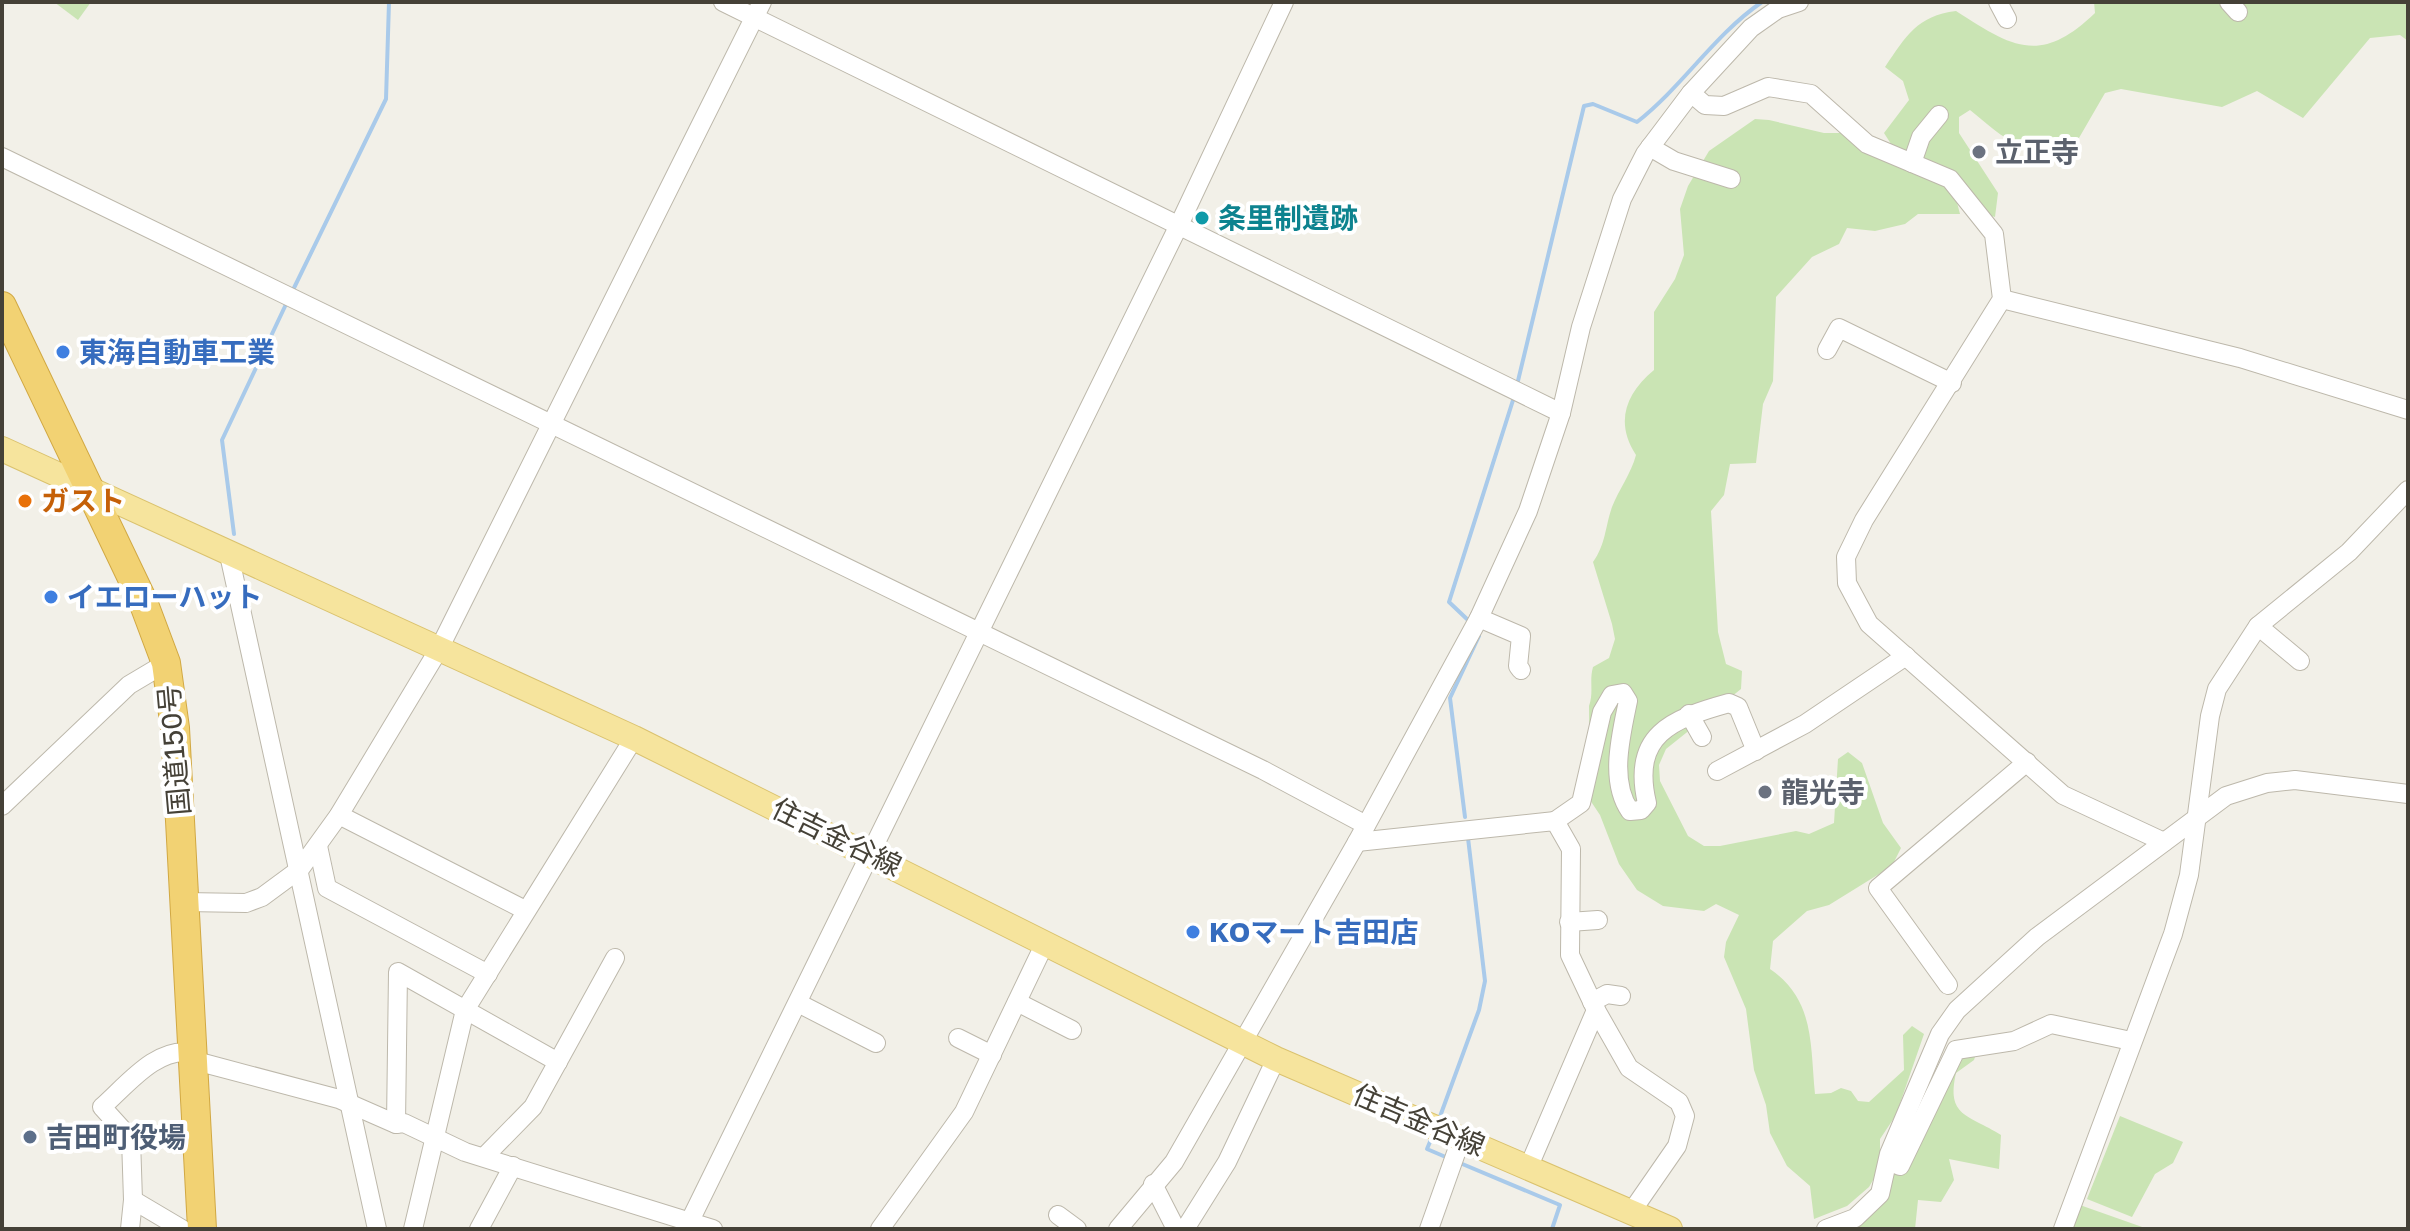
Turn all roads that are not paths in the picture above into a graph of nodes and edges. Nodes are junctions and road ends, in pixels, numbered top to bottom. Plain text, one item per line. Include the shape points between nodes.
1 (723, 2) edge
2 (1284, 2) edge
3 (1799, 2) edge
4 (1998, 2) edge
5 (1771, 6) edge
6 (759, 10) edge
7 (2007, 19) dead end
8 (1691, 93) junction
9 (1939, 115) dead end
10 (1650, 147) junction
11 (2, 157) edge
12 (1912, 163) junction
13 (1731, 179) dead end
14 (1179, 225) junction
15 (2002, 299) junction
16 (2, 306) edge
17 (1827, 350) dead end
18 (1952, 383) junction
19 (2408, 410) edge
20 (1561, 413) junction
21 (551, 422) junction
22 (2, 449) edge
23 (88, 488) junction
24 (2408, 490) edge
25 (228, 550) junction
26 (1476, 623) junction
27 (2258, 626) junction
28 (980, 632) junction
29 (439, 649) junction
30 (1906, 656) junction
31 (2300, 661) dead end
32 (166, 663) junction
33 (1521, 670) dead end
34 (1689, 714) junction
35 (1702, 737) dead end
36 (634, 738) junction
37 (1756, 751) junction
38 (2027, 762) junction
39 (1717, 771) dead end
40 (2408, 794) edge
41 (2, 806) edge
42 (339, 815) junction
43 (2199, 818) junction
44 (1555, 821) junction
45 (1366, 825) junction
46 (1357, 842) junction
47 (2164, 842) junction
48 (318, 846) junction
49 (872, 854) junction
50 (300, 869) junction
51 (185, 902) junction
52 (525, 910) junction
53 (1598, 920) dead end
54 (1569, 922) junction
55 (1045, 943) junction
56 (615, 958) dead end
57 (488, 974) junction
58 (1948, 985) dead end
59 (1621, 996) dead end
60 (1017, 1002) junction
61 (798, 1003) junction
62 (1594, 1006) junction
63 (465, 1010) junction
64 (1072, 1030) dead end
65 (958, 1038) dead end
66 (2131, 1041) junction
67 (1240, 1042) junction
68 (876, 1043) dead end
69 (992, 1055) junction
70 (192, 1056) junction
71 (1276, 1059) junction
72 (558, 1062) junction
73 (353, 1106) junction
74 (396, 1124) junction
75 (434, 1140) junction
76 (1448, 1142) junction
77 (485, 1156) junction
78 (1888, 1161) junction
79 (513, 1166) junction
80 (1529, 1166) junction
81 (1153, 1184) junction
82 (133, 1200) junction
83 (1632, 1211) junction
84 (1058, 1215) dead end
85 (688, 1226) edge
86 (130, 1229) edge
87 (182, 1229) edge
88 (202, 1229) edge
89 (377, 1229) edge
90 (413, 1229) edge
91 (479, 1229) edge
92 (713, 1229) edge
93 (880, 1229) edge
94 (1077, 1229) edge
95 (1118, 1229) edge
96 (1176, 1229) edge
97 (1185, 1229) edge
98 (1429, 1229) edge
99 (1670, 1229) edge
100 (1826, 1229) edge
101 (2063, 1229) edge

1 - 6 street
2 - 14 street
3 - 5 street
4 - 7 street
5 - 8 street
6 - 14 street
6 - 21 street
8 - 10 street
8 - 12 street via 1705,105 1724,106 1768,87 1811,94 1867,144
9 - 12 street via 1921,137
10 - 13 street via 1674,161
10 - 20 street via 1622,199 1581,327
11 - 21 street
12 - 15 street via 1950,179 1994,234
14 - 20 street
14 - 28 street
15 - 18 street
15 - 19 street via 2240,358
16 - 23 highway, 国道150号
17 - 18 street via 1839,328
18 - 30 street via 1890,477 1846,557 1847,583 1855,602 1869,624
20 - 26 street via 1528,511
21 - 28 street
21 - 29 street
22 - 23 main road, 住吉金谷線
23 - 25 main road, 住吉金谷線
23 - 32 highway, 国道150号 via 142,599
24 - 27 street via 2349,552
25 - 29 main road, 住吉金谷線
25 - 50 street
26 - 33 street via 1521,636
26 - 45 street
27 - 31 street
27 - 43 street via 2217,689
28 - 45 street
28 - 49 street
29 - 36 main road, 住吉金谷線
29 - 42 street
30 - 37 street
30 - 38 street
32 - 41 street via 129,685
32 - 51 highway, 国道150号
34 - 35 street
34 - 37 street via 1729,703 1738,707
34 - 44 street via 1650,741 1640,775 1647,803 1630,811 1621,798 1619,745 1628,701 1623,693 1612,695 1602,712 1581,803
36 - 49 main road, 住吉金谷線
36 - 52 street
37 - 39 street
38 - 47 street via 2063,795
38 - 58 street via 1878,888
40 - 43 street via 2295,780 2267,783 2226,796
42 - 48 street
42 - 52 street
43 - 47 street
43 - 66 street via 2173,934
44 - 46 street
44 - 54 street via 1571,849
45 - 46 street
46 - 67 street
47 - 78 street via 2037,937 1957,1010 1940,1034
48 - 50 street
48 - 57 street via 327,888
49 - 55 main road, 住吉金谷線
49 - 61 street
50 - 51 street via 246,903
50 - 73 street
51 - 70 highway, 国道150号
52 - 57 street
53 - 54 street
54 - 62 street via 1570,955
55 - 60 street
55 - 67 main road, 住吉金谷線
56 - 72 street
57 - 63 street
59 - 62 street via 1607,994
60 - 64 street
60 - 69 street
61 - 68 street
61 - 85 street
62 - 80 street
62 - 83 street via 1629,1068 1679,1102 1685,1116 1677,1146
63 - 72 street
63 - 74 street via 398,972
63 - 75 street
65 - 69 street
66 - 78 street via 2051,1024 2014,1041 1956,1050 1900,1166
66 - 101 street
67 - 71 main road, 住吉金谷線
67 - 81 street via 1174,1162
69 - 93 street via 964,1112
70 - 73 street
70 - 82 street via 176,1050 161,1056 102,1107 131,1139
70 - 88 highway, 国道150号
71 - 76 main road, 住吉金谷線
71 - 97 street via 1227,1162
72 - 77 street via 533,1107
73 - 74 street
73 - 89 street
74 - 75 street via 404,1123
75 - 77 street
75 - 90 street
76 - 80 main road, 住吉金谷線
76 - 98 street
77 - 79 street
78 - 100 street via 1880,1194 1855,1218
79 - 85 street
79 - 91 street
80 - 83 main road, 住吉金谷線
81 - 95 street
81 - 96 street
82 - 86 street
82 - 87 street
83 - 99 main road, 住吉金谷線
84 - 94 street
85 - 92 street

